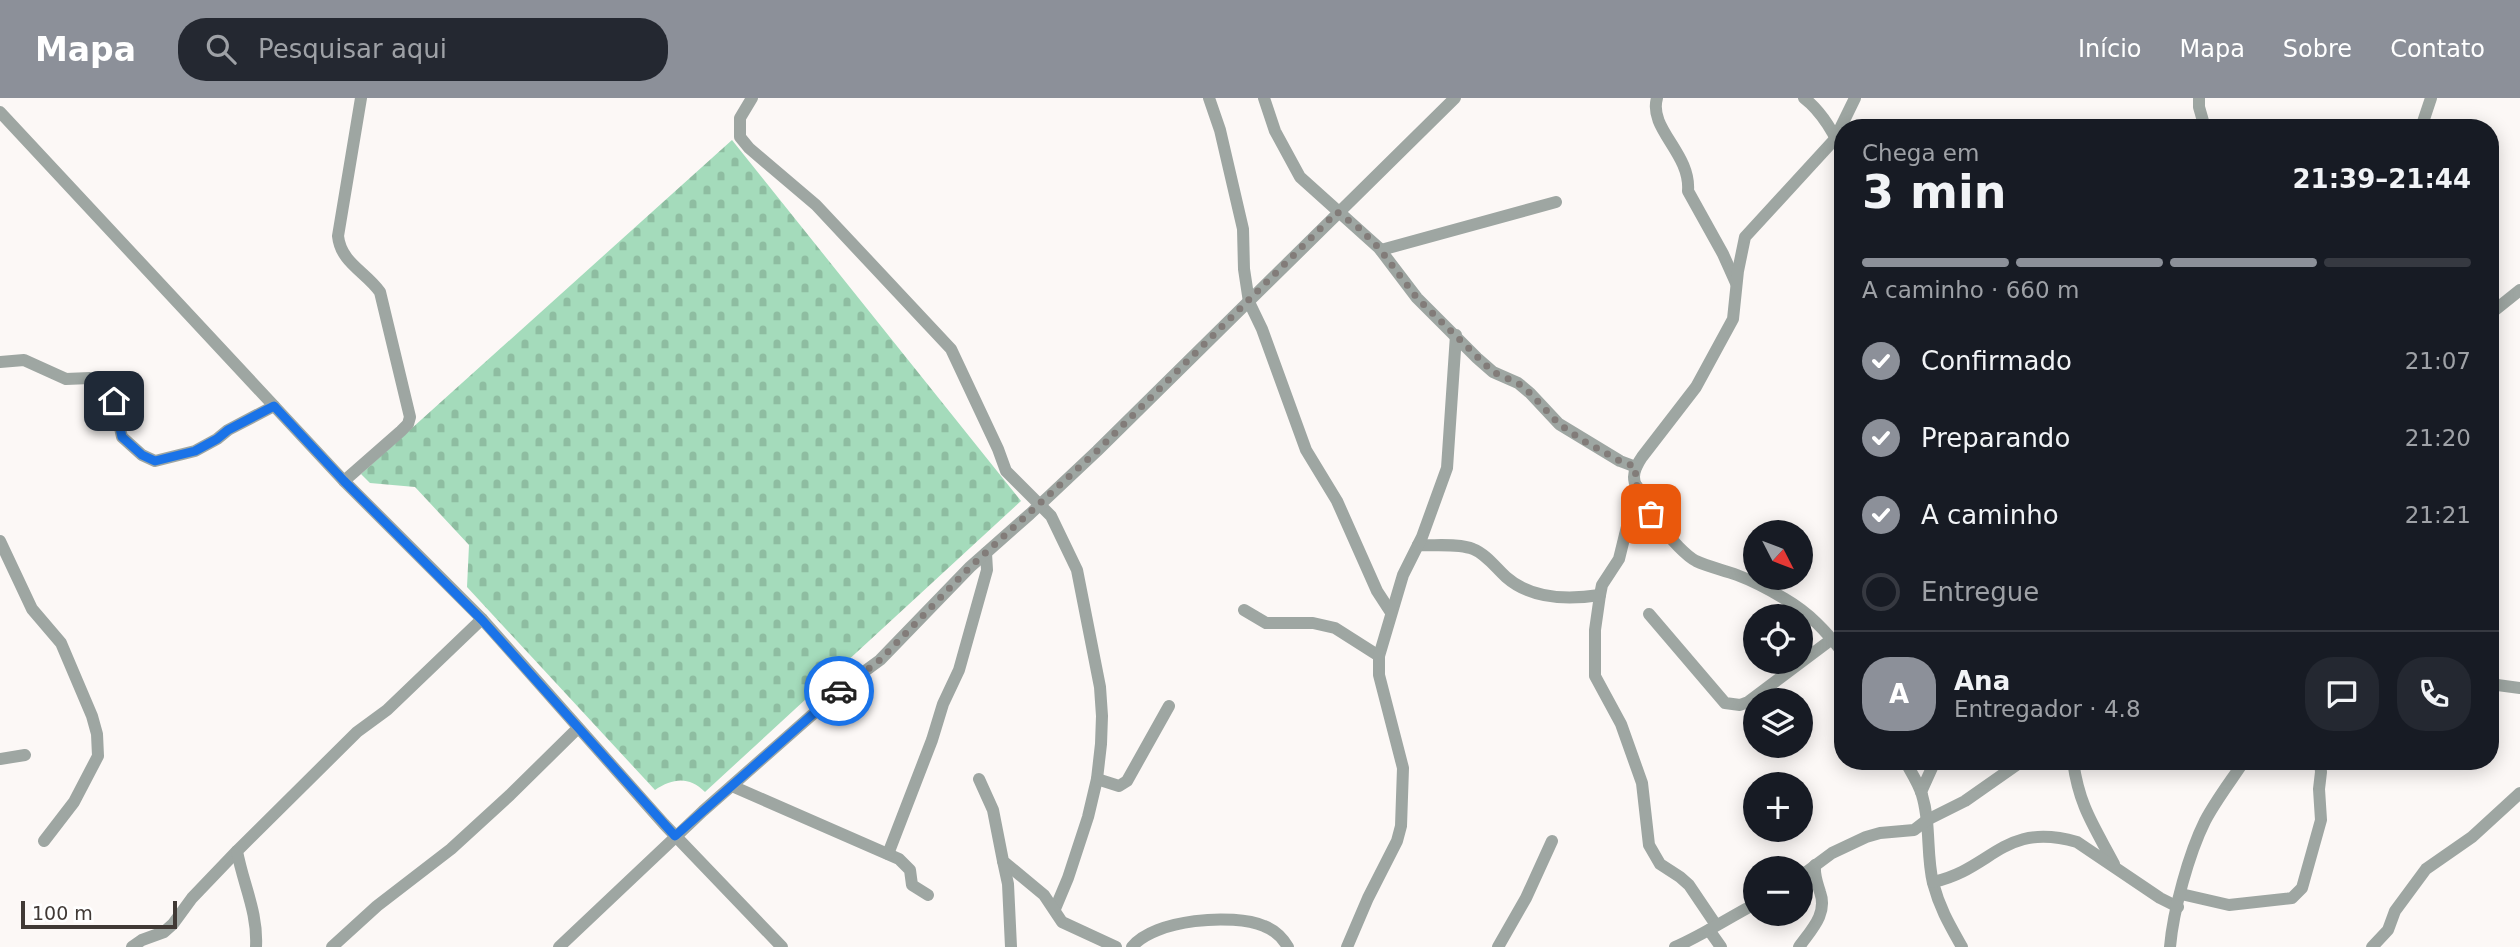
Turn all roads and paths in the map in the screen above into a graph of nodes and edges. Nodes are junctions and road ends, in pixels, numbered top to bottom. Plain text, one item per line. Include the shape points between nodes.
1 (361, 98) edge
2 (752, 98) edge
3 (1209, 98) edge
4 (1264, 98) edge
5 (1657, 98) edge
6 (1804, 98) edge
7 (1855, 98) edge
8 (2199, 98) edge
9 (2431, 98) edge
10 (1454, 99) edge
11 (0, 112) edge
12 (1846, 119) edge
13 (2202, 119) edge
14 (2424, 119) edge
15 (1834, 137) edge
16 (1834, 140) edge
17 (1556, 202) dead end
18 (1337, 212) junction
19 (1381, 250) junction
20 (1736, 284) junction
21 (2520, 290) edge
22 (1248, 302) junction
23 (2499, 307) edge
24 (1456, 335) junction
25 (0, 362) edge
26 (274, 406) junction
27 (1636, 467) junction
28 (344, 481) junction
29 (1637, 486) junction
30 (1041, 504) junction
31 (0, 541) edge
32 (1419, 545) junction
33 (986, 553) junction
34 (1600, 595) junction
35 (1244, 610) dead end
36 (1390, 611) junction
37 (1649, 614) dead end
38 (482, 620) junction
39 (1832, 639) junction
40 (1834, 642) edge
41 (1379, 656) junction
42 (2499, 685) edge
43 (2520, 688) edge
44 (1169, 706) dead end
45 (578, 727) junction
46 (26, 755) dead end
47 (0, 760) edge
48 (1910, 770) edge
49 (1931, 770) edge
50 (2009, 770) edge
51 (2075, 770) edge
52 (2238, 770) edge
53 (2321, 770) edge
54 (979, 779) dead end
55 (1097, 779) junction
56 (732, 786) junction
57 (1921, 792) junction
58 (2520, 793) edge
59 (1927, 820) junction
60 (675, 836) junction
61 (44, 841) dead end
62 (1552, 841) dead end
63 (237, 851) junction
64 (888, 854) junction
65 (1003, 861) junction
66 (1815, 864) joint
67 (2115, 866) junction
68 (1933, 882) junction
69 (928, 895) dead end
70 (2180, 900) junction
71 (1055, 909) junction
72 (1743, 910) edge
73 (1712, 927) junction
74 (132, 947) edge
75 (256, 947) edge
76 (332, 947) edge
77 (559, 947) edge
78 (782, 947) edge
79 (1011, 947) edge
80 (1116, 947) edge
81 (1132, 947) edge
82 (1288, 947) edge
83 (1347, 947) edge
84 (1498, 947) edge
85 (1675, 947) edge
86 (1721, 947) edge
87 (1800, 947) edge
88 (1962, 947) edge
89 (2170, 947) edge
90 (2372, 947) edge

1 - 28 street via 339,248 380,292 410,417 401,431
2 - 30 street via 740,118 740,137 816,205 951,349 1006,471
3 - 22 street via 1243,229
4 - 18 street via 1275,131 1300,177
5 - 20 street via 1659,124 1680,155 1688,191
6 - 15 street
7 - 12 street
8 - 13 street
9 - 14 street
10 - 18 street
11 - 26 street
16 - 20 street via 1745,237
17 - 19 street
18 - 19 street
18 - 22 street
19 - 24 street via 1417,298
20 - 27 street via 1733,319 1718,347 1696,387
21 - 23 street
22 - 30 street
22 - 36 street via 1306,450 1337,501
24 - 27 street via 1493,372 1530,393 1559,424
24 - 32 street via 1447,468
25 - 26 street via 24,360 66,379 90,378 114,401 122,437 155,461 195,451
26 - 28 street
27 - 29 street
28 - 38 street
29 - 34 street via 1619,559
29 - 39 street via 1651,514 1688,556 1786,599
30 - 33 street
30 - 55 street via 1068,548 1086,612 1102,716
31 - 61 street via 32,609 61,643 97,734 98,756 74,802
32 - 34 street via 1470,548 1531,592 1578,598
32 - 36 street
33 - 56 street via 880,660
33 - 64 street via 987,570 959,670
34 - 73 street via 1595,676 1621,724 1642,783 1649,845 1660,864 1689,886
35 - 41 street via 1266,623 1326,624
36 - 41 street
37 - 39 street via 1725,703 1748,702
38 - 45 street
38 - 63 street via 387,710 357,732
39 - 40 street
41 - 83 street via 1379,676 1403,768 1401,826
42 - 43 street
44 - 55 street via 1128,780 1119,786
45 - 60 street
45 - 76 street via 452,849
46 - 47 street
48 - 57 street
49 - 57 street
50 - 59 street via 1965,801
51 - 67 street via 2086,812
52 - 70 street via 2204,822
53 - 70 street via 2321,820 2296,895 2229,905
54 - 65 street via 993,810
55 - 71 street
56 - 60 street
56 - 64 street
57 - 59 street
58 - 90 street via 2472,837 2426,869
59 - 66 street via 1914,830 1866,837
59 - 68 street
60 - 77 street
60 - 78 street
62 - 84 street via 1527,898
63 - 74 street via 173,924
63 - 75 street via 252,902
64 - 69 street via 906,864 912,885
65 - 71 street
65 - 79 street
66 - 87 street via 1823,911
67 - 68 street via 2077,842 2026,837
67 - 70 street via 2160,898
68 - 88 street via 1943,917
70 - 89 street
71 - 80 street via 1062,922
72 - 73 street
73 - 85 street
73 - 86 street
81 - 82 street via 1153,930 1227,920 1262,925

